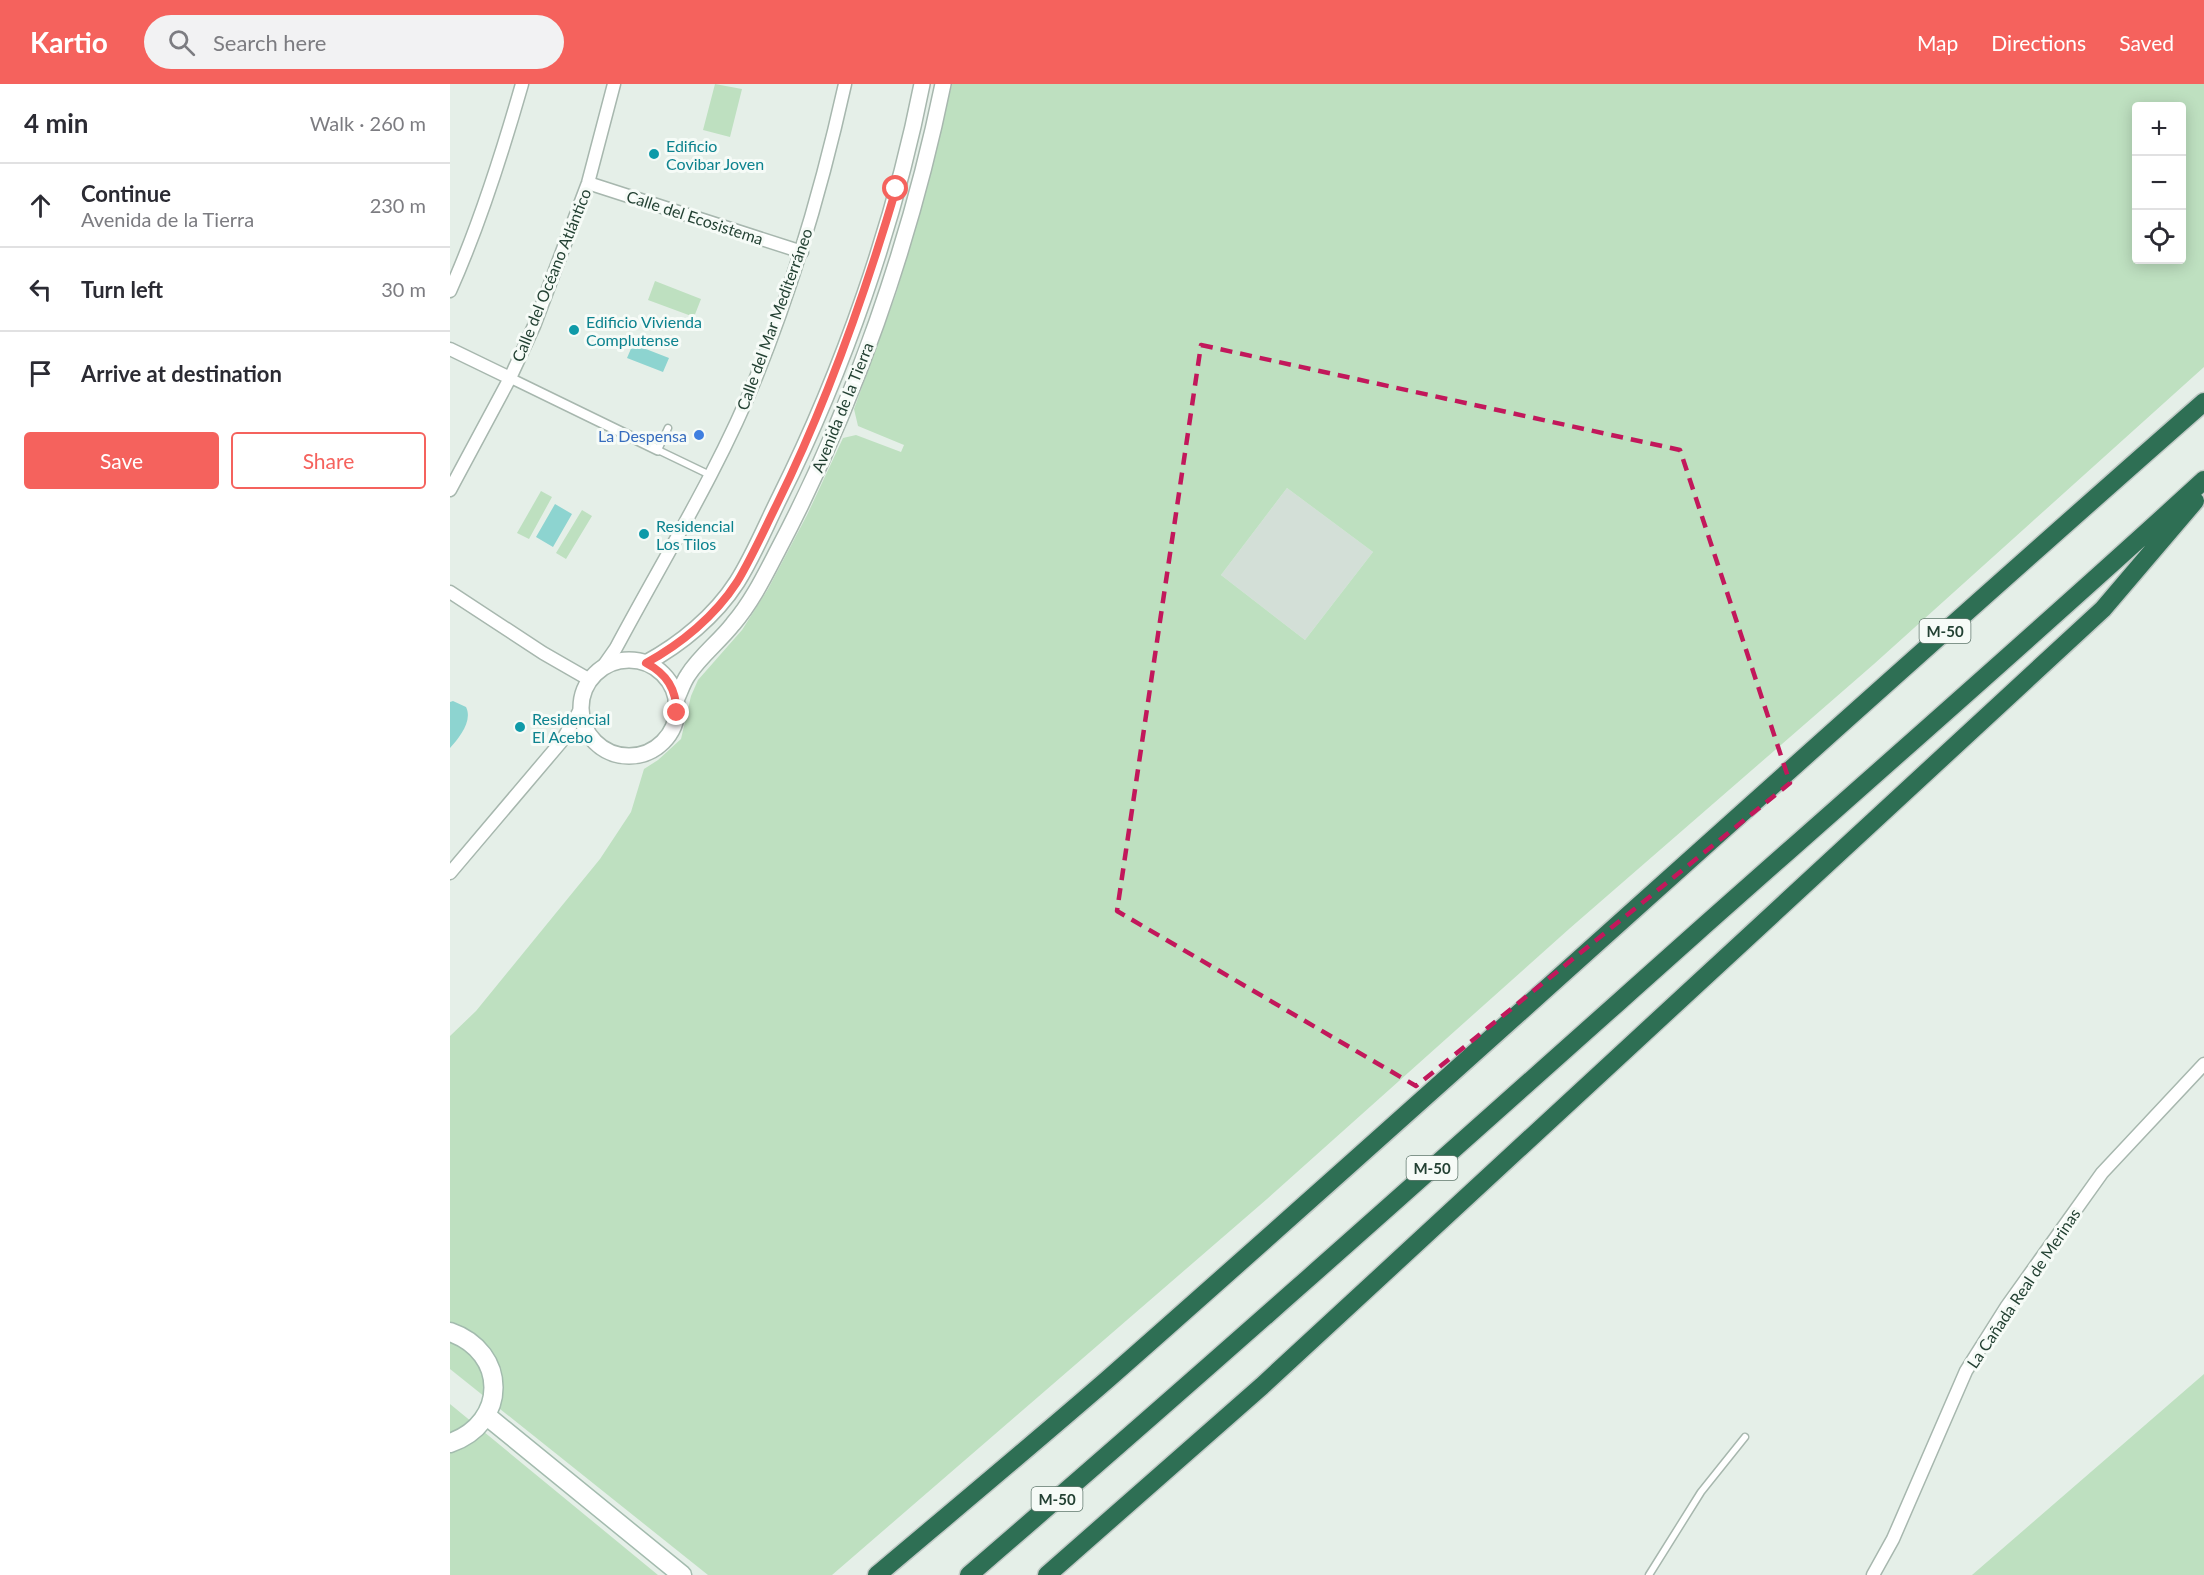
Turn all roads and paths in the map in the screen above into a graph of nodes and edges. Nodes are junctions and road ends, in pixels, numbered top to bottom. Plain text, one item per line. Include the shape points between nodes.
1 (522, 84) edge
2 (614, 84) edge
3 (845, 84) edge
4 (922, 84) edge
5 (943, 84) edge
6 (588, 183) junction
7 (802, 252) junction
8 (450, 291) edge
9 (450, 349) edge
10 (510, 378) junction
11 (2204, 402) edge
12 (668, 428) dead end
13 (658, 450) junction
14 (711, 475) junction
15 (2204, 480) edge
16 (450, 490) edge
17 (2204, 491) edge
18 (450, 592) edge
19 (646, 663) junction
20 (602, 668) junction
21 (590, 680) junction
22 (676, 700) junction
23 (580, 708) junction
24 (450, 873) edge
25 (2204, 1064) edge
26 (450, 1332) edge
27 (487, 1416) junction
28 (1744, 1437) dead end
29 (450, 1443) edge
30 (682, 1575) edge
31 (877, 1575) edge
32 (969, 1575) edge
33 (1047, 1575) edge
34 (1649, 1575) edge
35 (1873, 1575) edge

1 - 8 street via 483,206
2 - 6 street, Calle del Océano Atlántico
3 - 7 street, Calle del Mar Mediterráneo
4 - 19 street, Avenida de la Tierra via 868,282 793,471 736,582 685,637
5 - 22 street, Avenida de la Tierra via 888,289 856,378 812,480 754,594 734,624 688,675
6 - 7 street, Calle del Ecosistema
6 - 10 street, Calle del Océano Atlántico
7 - 14 street, Calle del Mar Mediterráneo via 756,376
9 - 10 street
10 - 13 street
10 - 16 street, Calle del Océano Atlántico
11 - 31 highway, M-50 via 1105,1381
12 - 13 lane
13 - 14 lane
14 - 20 street, Calle del Mar Mediterráneo
15 - 32 highway, M-50 via 2064,609 1164,1407
17 - 33 highway via 2103,609 1262,1386
18 - 21 street
19 - 20 street via 631,660
19 - 22 street via 666,677
20 - 21 street
21 - 23 street
22 - 23 street via 674,726 667,737 658,747 630,756 600,747 589,736
23 - 24 street via 561,742
25 - 35 street, La Cañada Real de Merinas via 2103,1173 2007,1306 1966,1371 1893,1539
26 - 27 main road via 464,1336 478,1347 489,1363 494,1380
27 - 29 main road via 476,1429
27 - 30 main road
28 - 34 lane via 1701,1492

